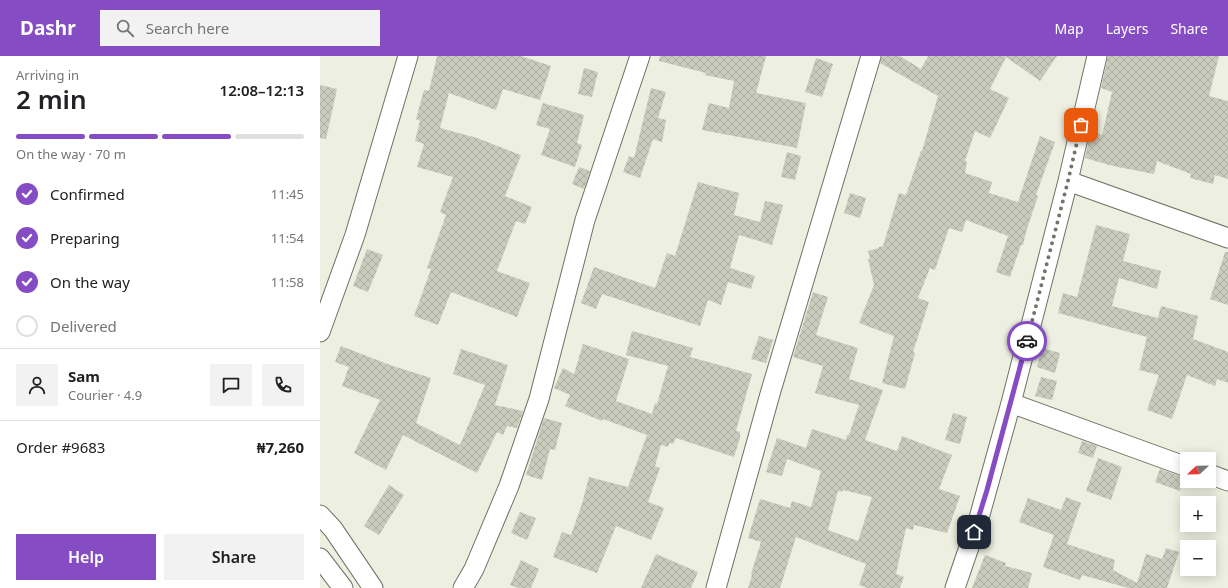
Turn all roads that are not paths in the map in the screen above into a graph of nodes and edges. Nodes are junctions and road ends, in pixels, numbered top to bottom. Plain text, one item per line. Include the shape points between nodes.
1 (408, 56) edge
2 (640, 56) edge
3 (871, 56) edge
4 (1097, 56) edge
5 (1068, 181) junction
6 (1228, 238) edge
7 (320, 332) edge
8 (1011, 403) junction
9 (1180, 463) edge
10 (1216, 477) edge
11 (1228, 481) edge
12 (320, 515) edge
13 (320, 558) edge
14 (343, 588) edge
15 (373, 588) edge
16 (463, 588) edge
17 (716, 588) edge
18 (955, 588) edge

1 - 7 street via 354,235
2 - 16 street via 585,220 539,399 509,486 474,569
3 - 17 street via 770,394
4 - 5 street
5 - 6 street
5 - 8 street
8 - 9 street
8 - 18 street via 979,518
10 - 11 street
12 - 15 street via 333,529
13 - 14 street

